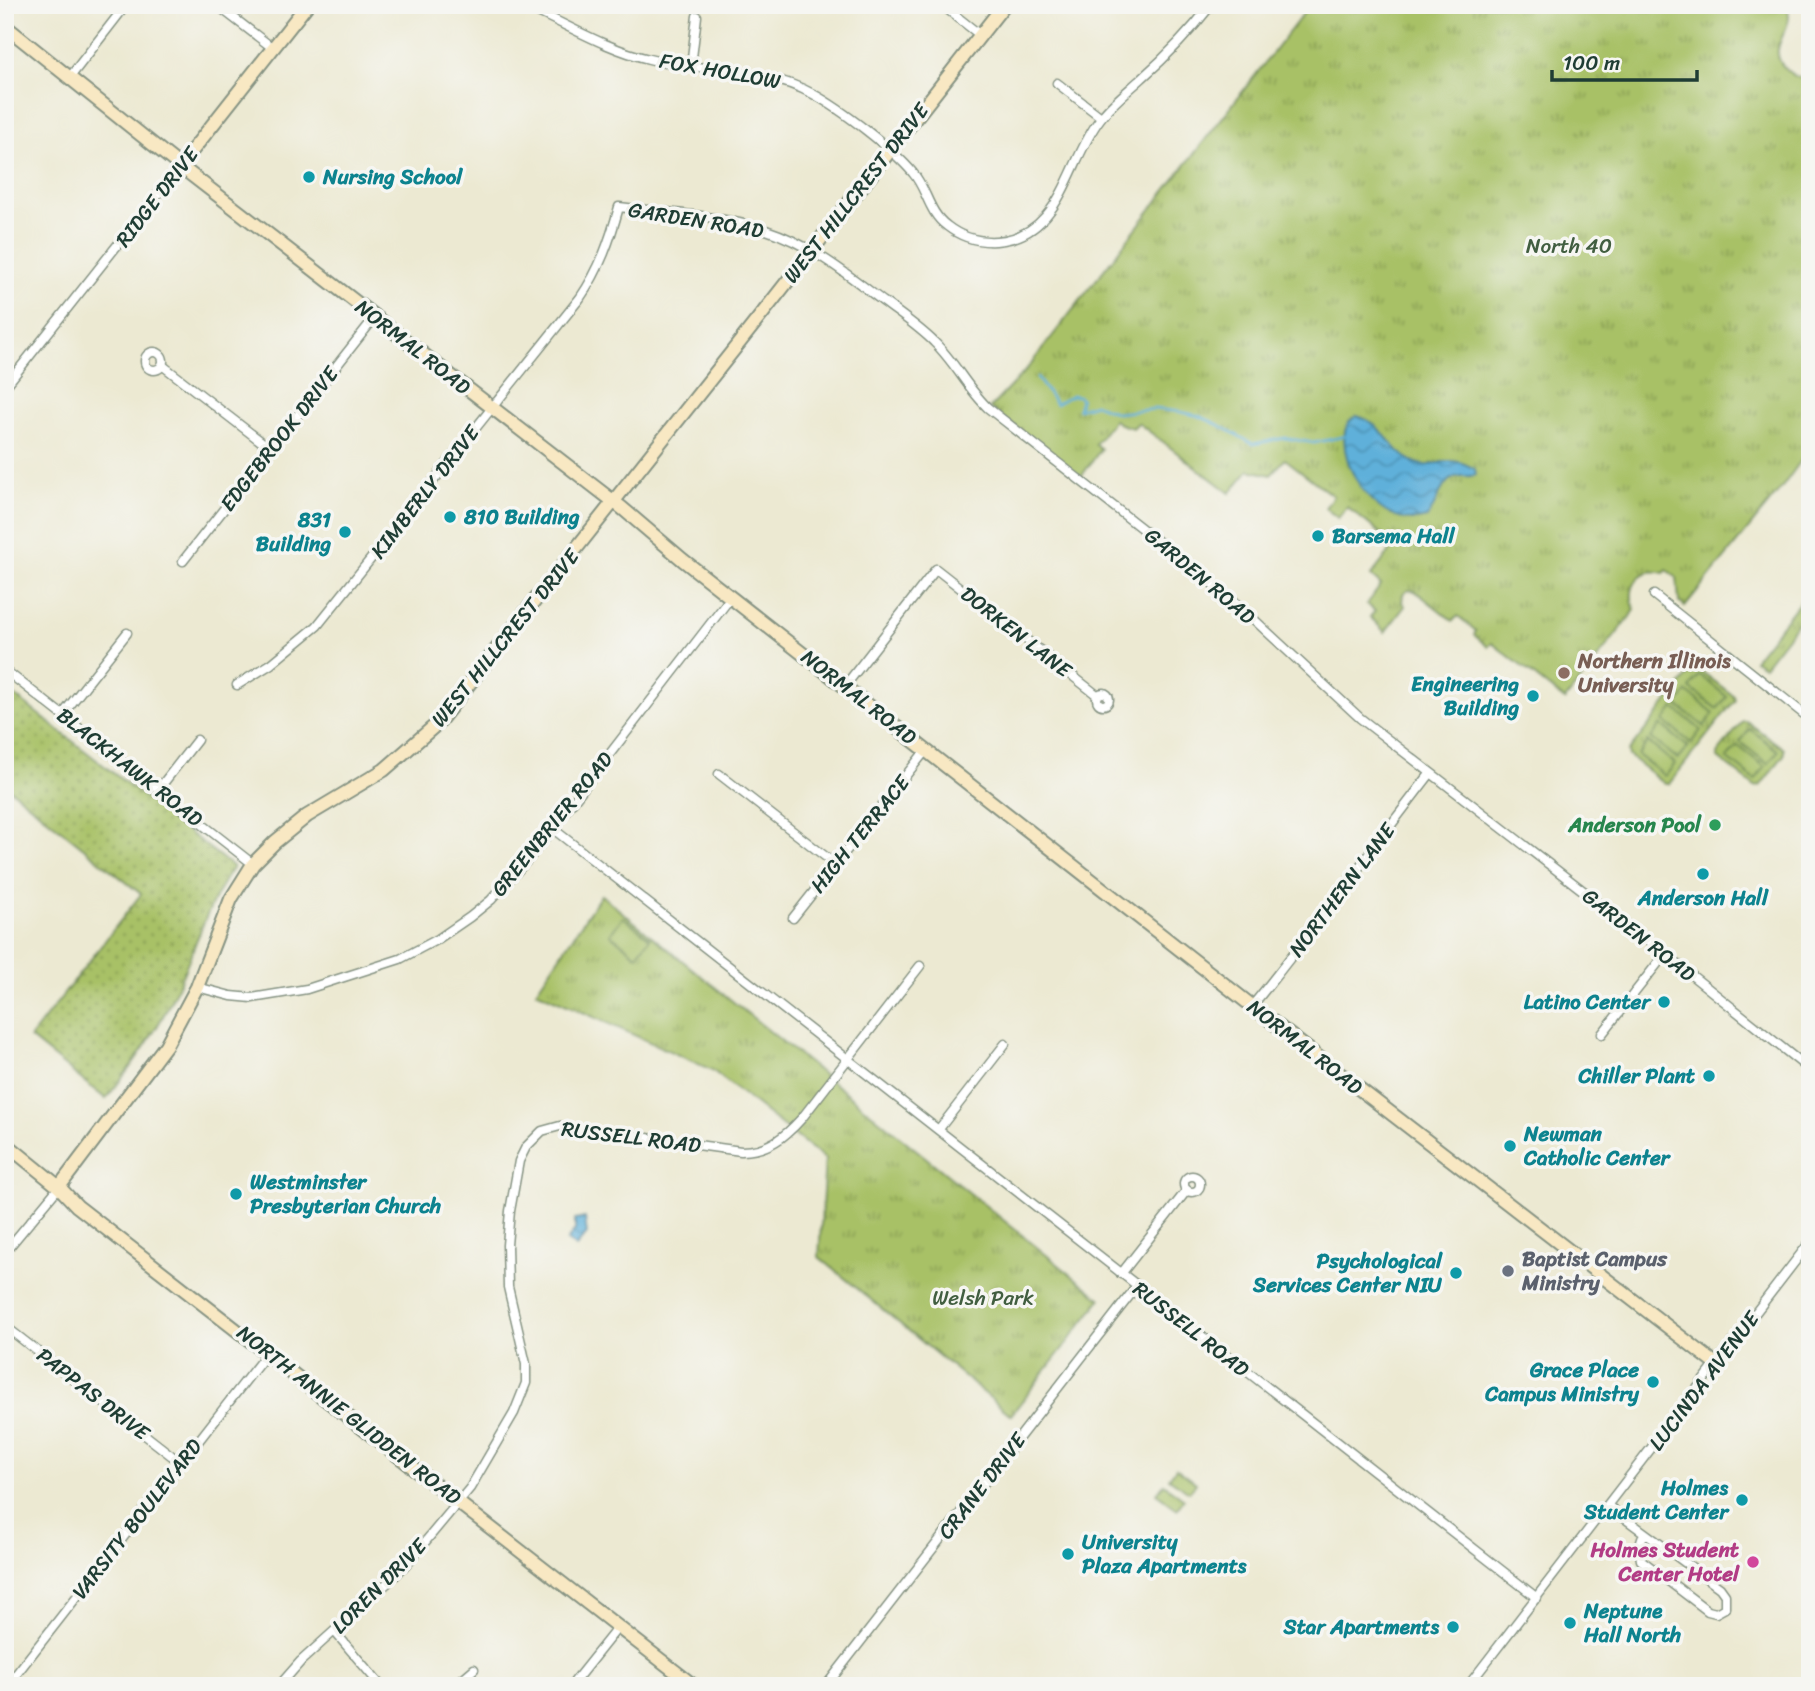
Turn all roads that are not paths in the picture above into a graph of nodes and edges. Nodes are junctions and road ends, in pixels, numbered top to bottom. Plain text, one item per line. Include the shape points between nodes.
1 (126, 5) edge
2 (217, 5) edge
3 (307, 5) edge
4 (522, 5) edge
5 (942, 5) edge
6 (1004, 5) edge
7 (1211, 5) edge
8 (543, 9) edge
9 (697, 16) dead end
10 (5, 26) edge
11 (980, 35) junction
12 (274, 49) junction
13 (691, 66) junction
14 (70, 77) junction
15 (1057, 83) dead end
16 (1101, 117) junction
17 (889, 150) junction
18 (180, 166) junction
19 (811, 250) junction
20 (593, 279) joint
21 (375, 317) junction
22 (162, 365) dead end
23 (5, 387) edge
24 (491, 408) junction
25 (271, 450) junction
26 (614, 502) junction
27 (183, 561) dead end
28 (1654, 594) dead end
29 (731, 597) junction
30 (127, 633) dead end
31 (5, 670) edge
32 (237, 685) dead end
33 (845, 686) junction
34 (1097, 695) dead end
35 (63, 714) junction
36 (1810, 719) edge
37 (197, 740) dead end
38 (926, 750) junction
39 (719, 774) dead end
40 (1430, 774) junction
41 (158, 790) junction
42 (552, 828) junction
43 (253, 864) junction
44 (835, 864) junction
45 (793, 918) dead end
46 (1665, 954) junction
47 (920, 966) dead end
48 (197, 987) junction
49 (1252, 1006) junction
50 (1601, 1034) dead end
51 (1005, 1044) dead end
52 (846, 1059) junction
53 (1810, 1070) edge
54 (939, 1129) junction
55 (5, 1143) edge
56 (59, 1187) junction
57 (1187, 1190) dead end
58 (1810, 1242) edge
59 (5, 1252) edge
60 (1121, 1274) junction
61 (1137, 1286) junction
62 (508, 1287) joint
63 (5, 1326) edge
64 (268, 1352) junction
65 (1716, 1364) junction
66 (181, 1464) junction
67 (460, 1502) junction
68 (1608, 1506) junction
69 (1644, 1533) junction
70 (1537, 1598) junction
71 (619, 1626) junction
72 (335, 1632) junction
73 (474, 1669) dead end
74 (7, 1686) edge
75 (279, 1686) edge
76 (381, 1686) edge
77 (454, 1686) edge
78 (571, 1686) edge
79 (694, 1686) edge
80 (825, 1686) edge
81 (1468, 1686) edge

1 - 14 street
2 - 12 street
3 - 12 street, RIDGE DRIVE
4 - 8 street, FOX HOLLOW
5 - 11 street
6 - 11 street, WEST HILLCREST DRIVE
7 - 16 street, FOX HOLLOW via 1172,50
8 - 13 street, FOX HOLLOW via 601,41 649,59
9 - 13 street
10 - 14 street, NORMAL ROAD
11 - 17 street, WEST HILLCREST DRIVE
12 - 18 street, RIDGE DRIVE
13 - 17 street, FOX HOLLOW via 794,85 828,103
14 - 18 street, NORMAL ROAD
15 - 16 street
16 - 17 street, FOX HOLLOW via 1050,215 1026,233 1006,240 977,240 946,226 914,173
17 - 19 street, WEST HILLCREST DRIVE
18 - 21 street, NORMAL ROAD
18 - 23 street, RIDGE DRIVE
19 - 20 street, GARDEN ROAD via 785,236 735,222 619,207
19 - 26 street, WEST HILLCREST DRIVE
19 - 40 street, GARDEN ROAD via 926,335 988,408 1233,600 1325,688
20 - 24 street, KIMBERLY DRIVE
21 - 24 street, NORMAL ROAD
21 - 25 street, EDGEBROOK DRIVE
22 - 25 street
24 - 26 street, NORMAL ROAD
24 - 32 street, KIMBERLY DRIVE via 317,626
25 - 27 street, EDGEBROOK DRIVE
26 - 29 street, NORMAL ROAD
26 - 43 street, WEST HILLCREST DRIVE via 438,723 384,770 307,816
28 - 36 street
29 - 33 street, NORMAL ROAD
29 - 42 street, GREENBRIER ROAD
30 - 35 street
31 - 35 street, BLACKHAWK ROAD
33 - 34 street, DORKEN LANE via 936,569
33 - 38 street, NORMAL ROAD
35 - 41 street, BLACKHAWK ROAD
37 - 41 street
38 - 44 street, HIGH TERRACE
38 - 49 street, NORMAL ROAD
39 - 44 street
40 - 46 street, GARDEN ROAD
40 - 49 street, NORTHERN LANE
41 - 43 street, BLACKHAWK ROAD
42 - 48 street, GREENBRIER ROAD via 491,900 438,939 400,958 322,985 266,998 242,998
42 - 52 street, RUSSELL ROAD
43 - 48 street, WEST HILLCREST DRIVE via 231,899
44 - 45 street, HIGH TERRACE
46 - 50 street
46 - 53 street, GARDEN ROAD
47 - 52 street
48 - 56 street, WEST HILLCREST DRIVE via 153,1066
49 - 65 street, NORMAL ROAD
51 - 54 street
52 - 54 street, RUSSELL ROAD
52 - 62 street, RUSSELL ROAD via 791,1130 760,1149 741,1151 574,1126 542,1131 526,1147 517,1174 509,1225
54 - 60 street, RUSSELL ROAD
55 - 56 street, NORTH ANNIE GLIDDEN ROAD
56 - 59 street, WEST HILLCREST DRIVE
56 - 64 street, NORTH ANNIE GLIDDEN ROAD via 77,1206
57 - 60 street
58 - 65 street, LUCINDA AVENUE
60 - 61 street, RUSSELL ROAD
61 - 70 street, RUSSELL ROAD
61 - 80 street, CRANE DRIVE
62 - 67 street, LOREN DRIVE via 526,1364 526,1383 514,1413
63 - 66 street, PAPPAS DRIVE
64 - 66 street, VARSITY BOULEVARD
64 - 67 street, NORTH ANNIE GLIDDEN ROAD
65 - 68 street, LUCINDA AVENUE
66 - 74 street, VARSITY BOULEVARD
67 - 71 street, NORTH ANNIE GLIDDEN ROAD
67 - 72 street, LOREN DRIVE via 393,1578
68 - 69 street
68 - 70 street, LUCINDA AVENUE
69 - 69 street via 1641,1560 1708,1611 1725,1608 1720,1588
70 - 81 street, LUCINDA AVENUE
71 - 78 street
71 - 79 street, NORTH ANNIE GLIDDEN ROAD
72 - 75 street, LOREN DRIVE
72 - 76 street
73 - 77 street

